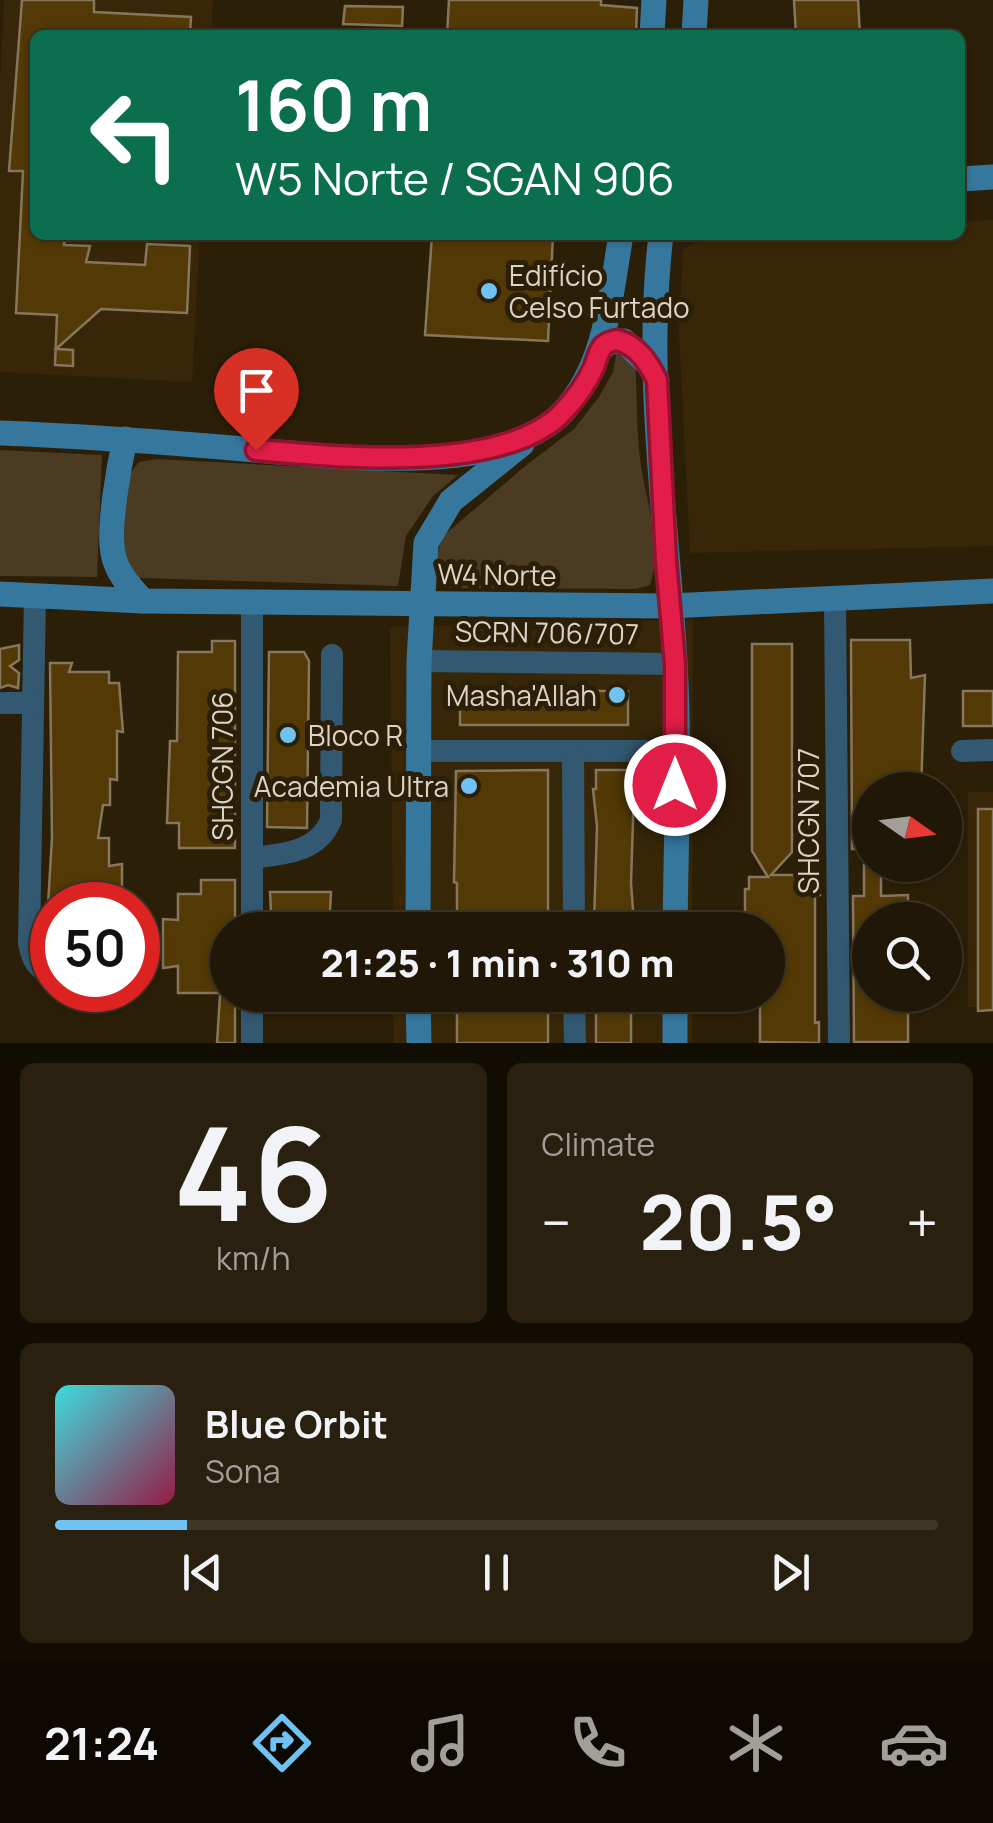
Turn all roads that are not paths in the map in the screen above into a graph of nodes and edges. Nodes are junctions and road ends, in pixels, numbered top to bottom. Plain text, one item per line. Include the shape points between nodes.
1 (654, 0) edge
2 (696, 0) edge
3 (652, 30) edge
4 (694, 30) edge
5 (965, 178) edge
6 (993, 178) edge
7 (661, 240) edge
8 (624, 241) edge
9 (600, 349) junction
10 (657, 380) junction
11 (542, 429) junction
12 (0, 433) edge
13 (125, 439) junction
14 (993, 591) edge
15 (0, 594) edge
16 (35, 596) junction
17 (836, 600) junction
18 (143, 601) junction
19 (252, 602) junction
20 (422, 603) junction
21 (670, 606) junction
22 (332, 655) dead end
23 (418, 661) junction
24 (675, 664) junction
25 (0, 703) edge
26 (32, 703) junction
27 (962, 750) dead end
28 (993, 750) edge
29 (418, 751) junction
30 (573, 751) junction
31 (675, 751) junction
32 (252, 858) junction
33 (31, 882) edge
34 (252, 912) edge
35 (418, 912) edge
36 (574, 912) edge
37 (675, 912) edge
38 (252, 1012) edge
39 (418, 1012) edge
40 (574, 1012) edge
41 (675, 1012) edge
42 (252, 1043) edge
43 (419, 1043) edge
44 (575, 1043) edge
45 (675, 1043) edge
46 (839, 1043) edge

1 - 3 main road
2 - 4 main road
5 - 6 main road
7 - 10 main road via 653,320
8 - 9 main road, SCRN 706/707
9 - 10 main road via 624,341
9 - 11 main road, SCRN 706/707 via 581,390
10 - 21 main road
11 - 13 main road via 444,456 313,455
11 - 20 main road, SCRN 706/707 via 451,501 426,543
12 - 13 main road
13 - 18 main road via 113,553 123,580
14 - 17 main road, W4 Norte
15 - 16 main road, W4 Norte
16 - 18 main road, W4 Norte
16 - 26 street
17 - 21 main road, W4 Norte
17 - 46 street, SHCGN 707
18 - 19 main road, W4 Norte
19 - 20 main road, W4 Norte
19 - 32 street, SHCGN 706
20 - 21 main road, W4 Norte
20 - 23 main road, SCRN 706/707
21 - 24 main road
22 - 32 street via 331,820 322,836 294,853
23 - 24 street, SCRN 706/707
23 - 29 main road, SCRN 706/707
24 - 31 main road
25 - 26 street
26 - 33 street
27 - 28 street
29 - 30 street
29 - 35 main road, SCRN 706/707
30 - 31 street
30 - 36 street
31 - 37 main road
32 - 34 street, SHCGN 706
38 - 42 street
39 - 43 main road
40 - 44 street
41 - 45 main road

